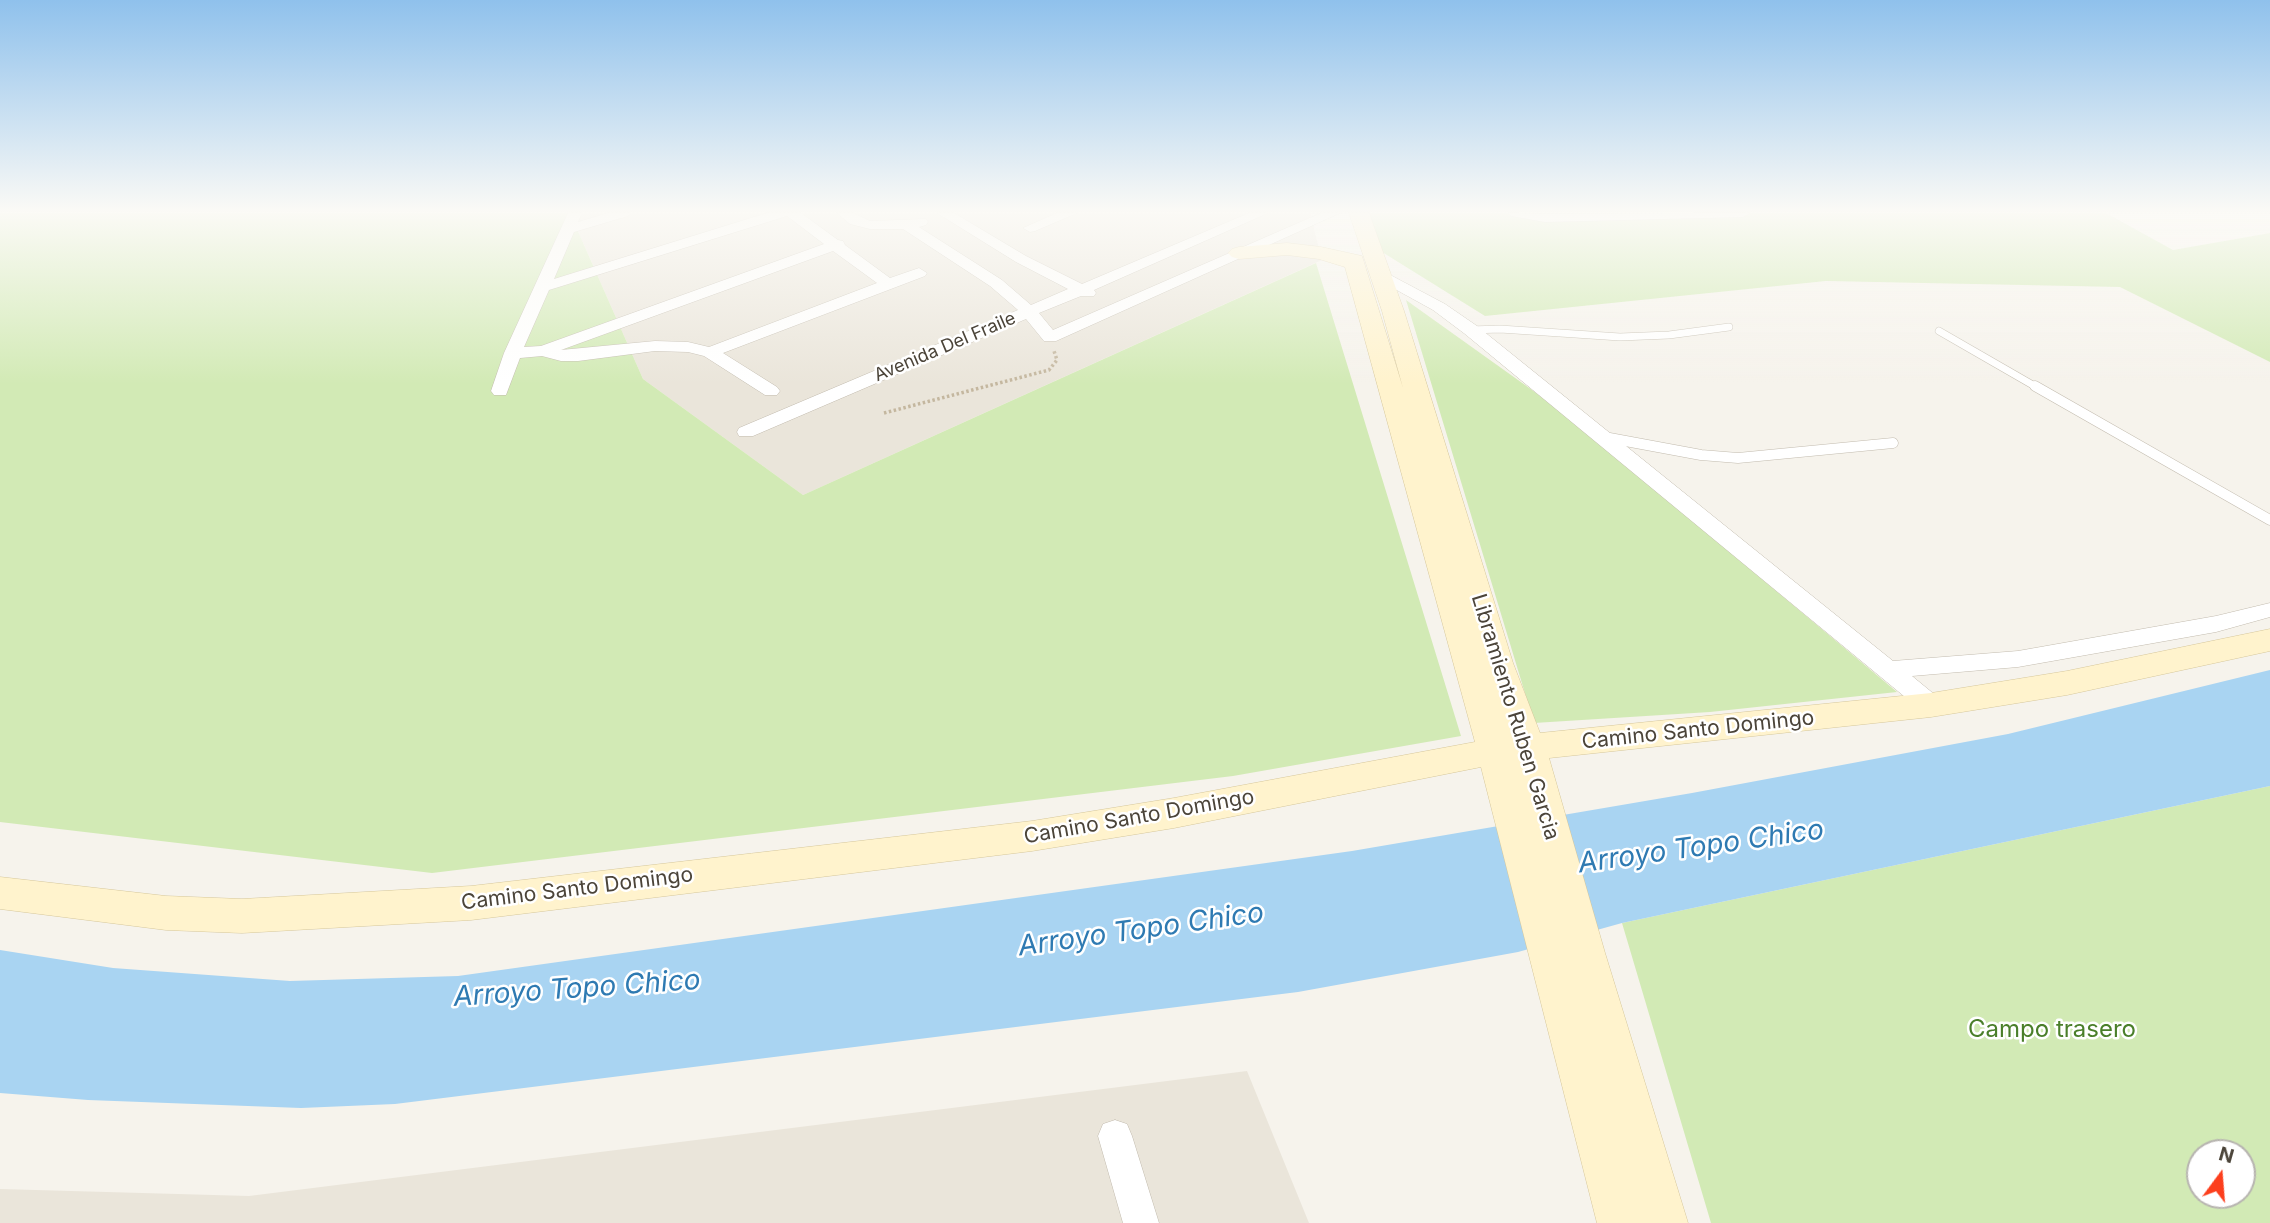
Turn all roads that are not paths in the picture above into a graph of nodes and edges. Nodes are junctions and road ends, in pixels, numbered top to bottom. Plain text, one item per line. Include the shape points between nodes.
1 (551, 270) edge
2 (597, 270) edge
3 (766, 270) edge
4 (871, 270) edge
5 (977, 270) edge
6 (990, 270) edge
7 (1043, 270) edge
8 (1125, 270) edge
9 (1201, 270) edge
10 (1368, 270) edge
11 (1371, 270) edge
12 (919, 272) dead end
13 (982, 273) junction
14 (888, 284) junction
15 (543, 287) junction
16 (1080, 289) junction
17 (1115, 309) junction
18 (1028, 311) junction
19 (1729, 327) dead end
20 (1471, 330) junction
21 (1939, 331) dead end
22 (543, 351) junction
23 (710, 352) junction
24 (513, 353) junction
25 (500, 391) dead end
26 (771, 391) dead end
27 (746, 432) dead end
28 (1602, 436) junction
29 (1893, 443) dead end
30 (2270, 520) edge
31 (2270, 610) edge
32 (2270, 640) edge
33 (1889, 670) junction
34 (1931, 705) junction
35 (1496, 751) junction
36 (0, 893) edge
37 (1567, 952) junction
38 (1115, 1136) dead end
39 (1141, 1223) edge
40 (1622, 1223) edge
41 (1663, 1223) edge

1 - 15 street
2 - 15 street
3 - 22 street
4 - 14 street
5 - 13 street
6 - 13 street
7 - 16 street
8 - 16 street, Avenida Del Fraile
9 - 17 street
10 - 35 street, Libramiento Ruben Garcia via 1394,311 1496,663
11 - 20 street via 1432,302
12 - 14 street
13 - 18 street
14 - 23 street
15 - 24 street
16 - 17 street
16 - 18 street, Avenida Del Fraile
17 - 18 street via 1050,337
18 - 27 street, Avenida Del Fraile
19 - 20 lane via 1620,337
20 - 28 street
21 - 30 lane
22 - 23 street via 578,356 670,346
22 - 24 street
23 - 26 street
24 - 25 street
28 - 29 lane via 1701,456 1738,458
28 - 33 street
31 - 33 street via 2018,659
32 - 34 street, Camino Santo Domingo via 2067,683
33 - 34 street
34 - 35 street, Camino Santo Domingo
35 - 36 street, Camino Santo Domingo via 1032,836 471,903 242,916 166,913
35 - 37 street, Libramiento Ruben Garcia via 1521,787
37 - 40 street, Libramiento Ruben Garcia
37 - 41 street, Libramiento Ruben Garcia
38 - 39 street

